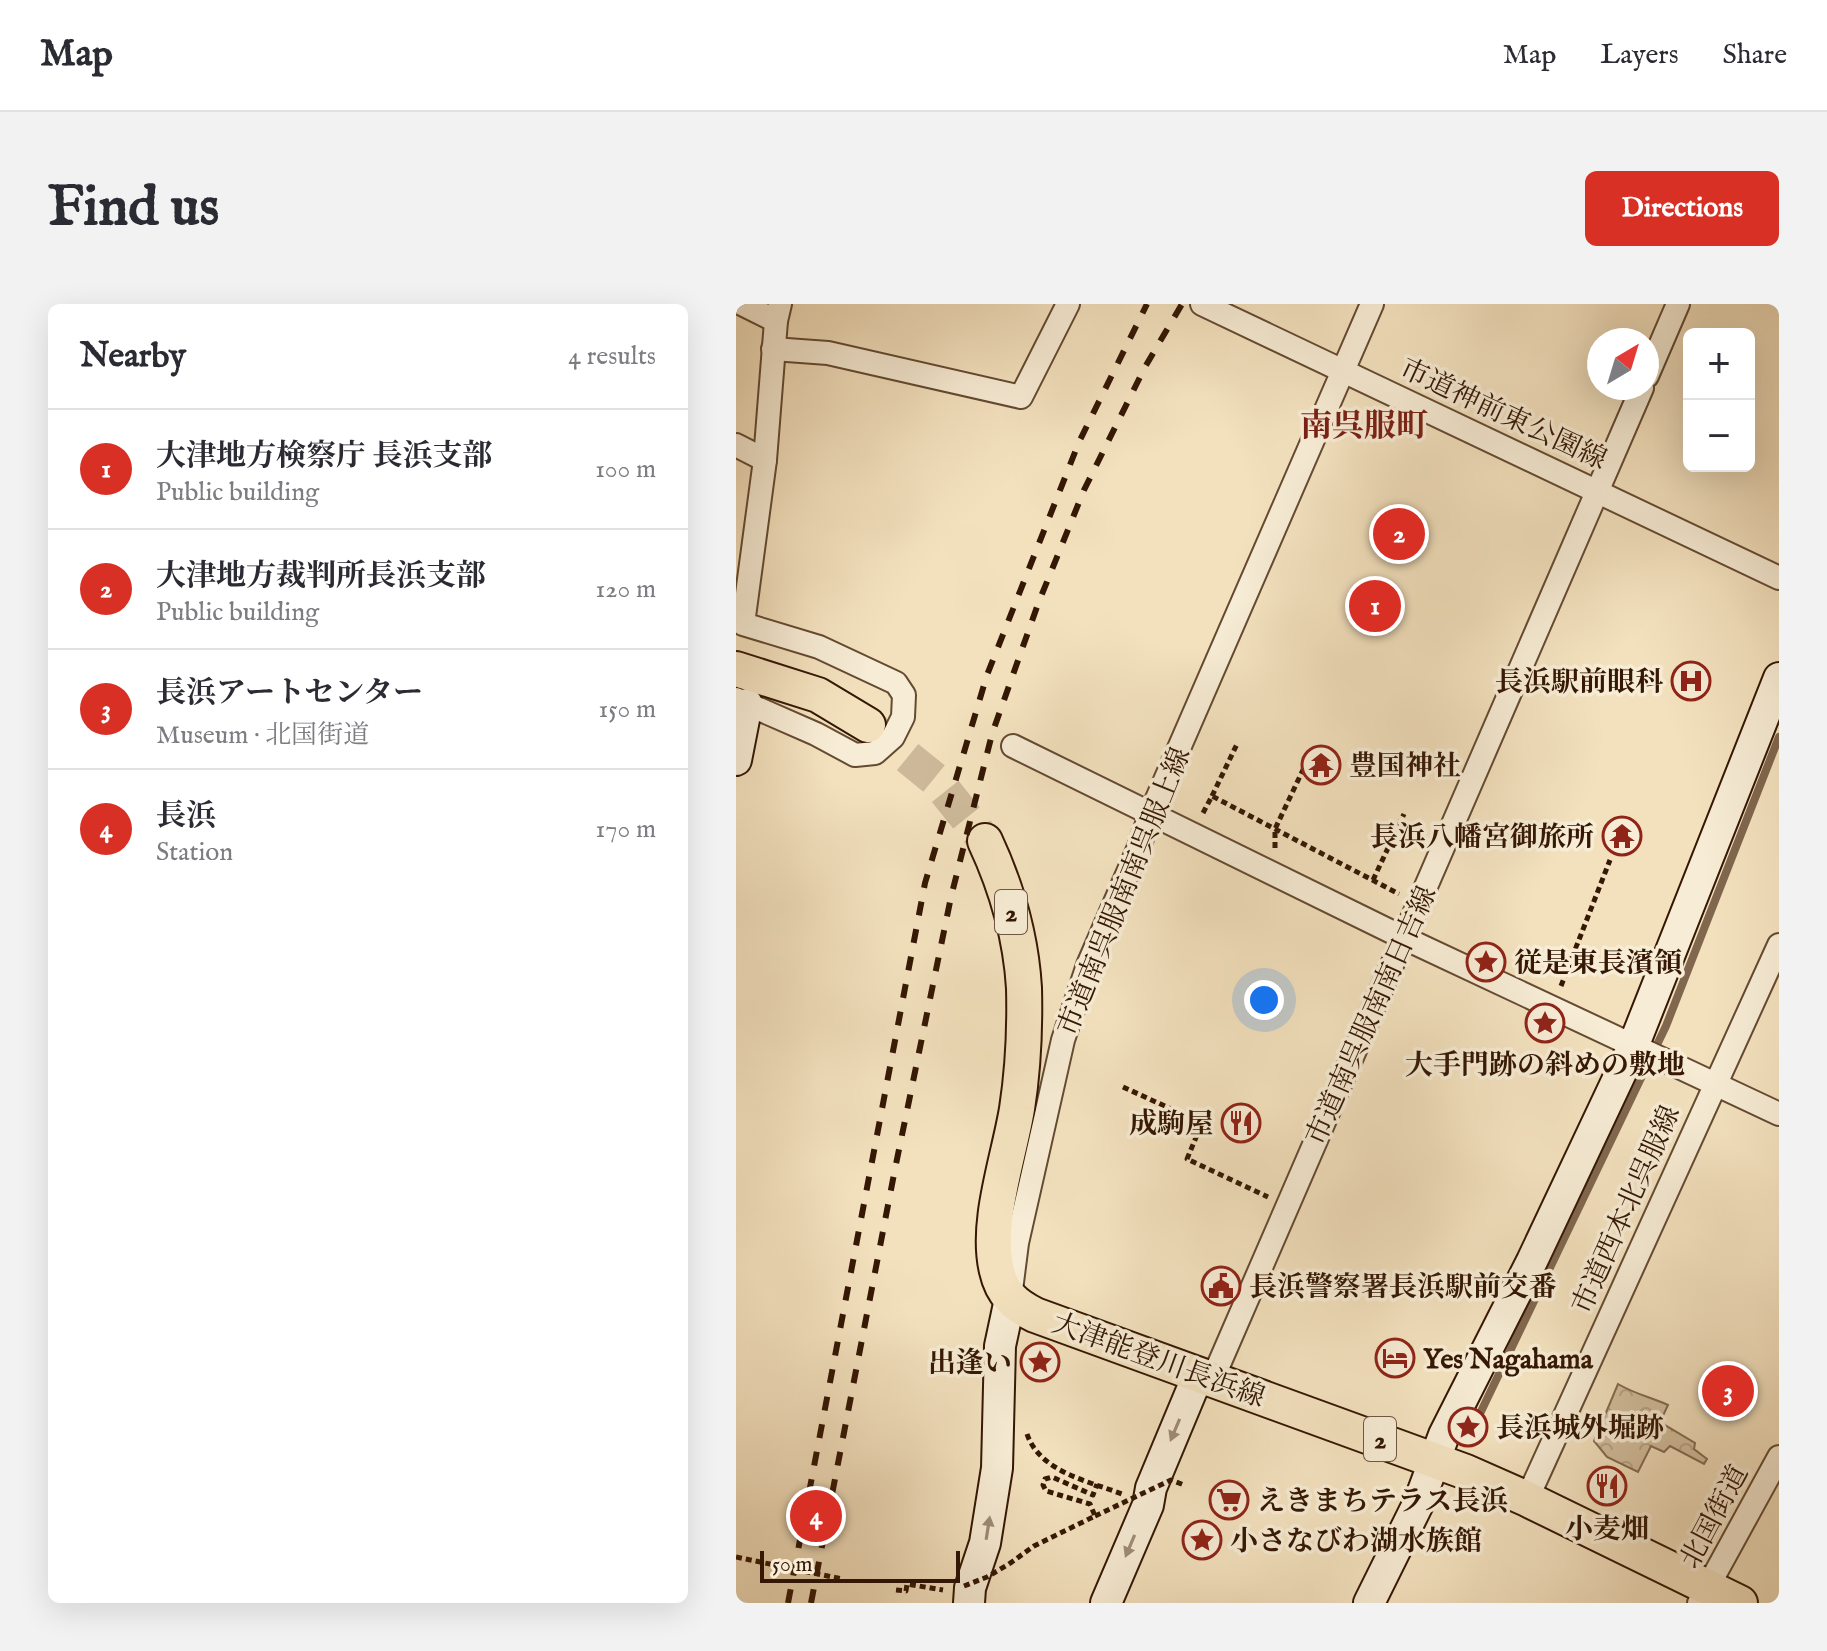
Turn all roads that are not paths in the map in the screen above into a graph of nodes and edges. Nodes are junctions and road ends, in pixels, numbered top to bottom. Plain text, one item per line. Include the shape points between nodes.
1 (742, 304) edge
2 (1068, 304) edge
3 (1202, 304) edge
4 (1372, 304) edge
5 (1678, 304) edge
6 (778, 313) edge
7 (1659, 348) edge
8 (773, 349) junction
9 (1343, 371) junction
10 (1637, 400) edge
11 (736, 445) edge
12 (765, 460) junction
13 (1598, 490) junction
14 (744, 551) edge
15 (1779, 578) edge
16 (740, 629) edge
17 (736, 669) edge
18 (1779, 678) edge
19 (742, 702) edge
20 (868, 725) tunnel mouth
21 (1013, 746) dead end
22 (736, 760) edge
23 (1150, 815) junction
24 (985, 841) tunnel mouth
25 (1404, 938) junction
26 (1779, 945) edge
27 (1646, 1053) junction
28 (1715, 1084) junction
29 (1779, 1114) edge
30 (1010, 1299) junction
31 (1206, 1375) junction
32 (1779, 1457) edge
33 (1435, 1460) junction
34 (1527, 1499) junction
35 (966, 1595) edge
36 (1704, 1596) edge
37 (1106, 1603) edge
38 (1369, 1603) edge
39 (1740, 1603) edge

1 - 6 street
2 - 8 street via 1021,397 828,353
3 - 9 street, 市道神前東公園線
4 - 9 street, 市道南呉服南南呉服上線
5 - 7 street
6 - 8 street
8 - 12 street
9 - 13 street, 市道神前東公園線
9 - 23 street, 市道南呉服南南呉服上線
10 - 13 street, 市道南呉服南南日吉線
11 - 12 street
12 - 14 street
13 - 15 street, 市道神前東公園線
13 - 25 street, 市道南呉服南南日吉線
14 - 16 street
16 - 19 street via 819,647 896,683 904,695 903,717 893,737 875,753 855,755
17 - 20 main road via 818,695
18 - 27 street
19 - 22 street
21 - 23 street
23 - 25 street
23 - 30 street, 市道南呉服南南呉服上線 via 1063,1040 1017,1243
24 - 30 main road, 2 via 1011,913 1024,986 1017,1108 994,1248 997,1271
25 - 27 street
25 - 31 street, 市道南呉服南南日吉線 via 1287,1206
26 - 28 street, 市道西本北呉服線
27 - 28 street
27 - 33 street via 1532,1261
28 - 29 street
28 - 34 street, 市道西本北呉服線
30 - 31 main road, 大津能登川長浜線 / 2 via 1035,1315
35 -> 30 street, 市道南呉服南南呉服上線 via 985,1543 997,1468 1000,1346
31 - 33 main road, 大津能登川長浜線 / 2
31 -> 37 street, 市道南呉服南南日吉線 via 1151,1488
32 - 36 street, 北国街道
33 - 34 main road, 大津能登川長浜線 / 2
33 - 38 street
34 - 36 main road, 大津能登川長浜線 / 2
36 - 39 main road, 大津能登川長浜線 / 2

